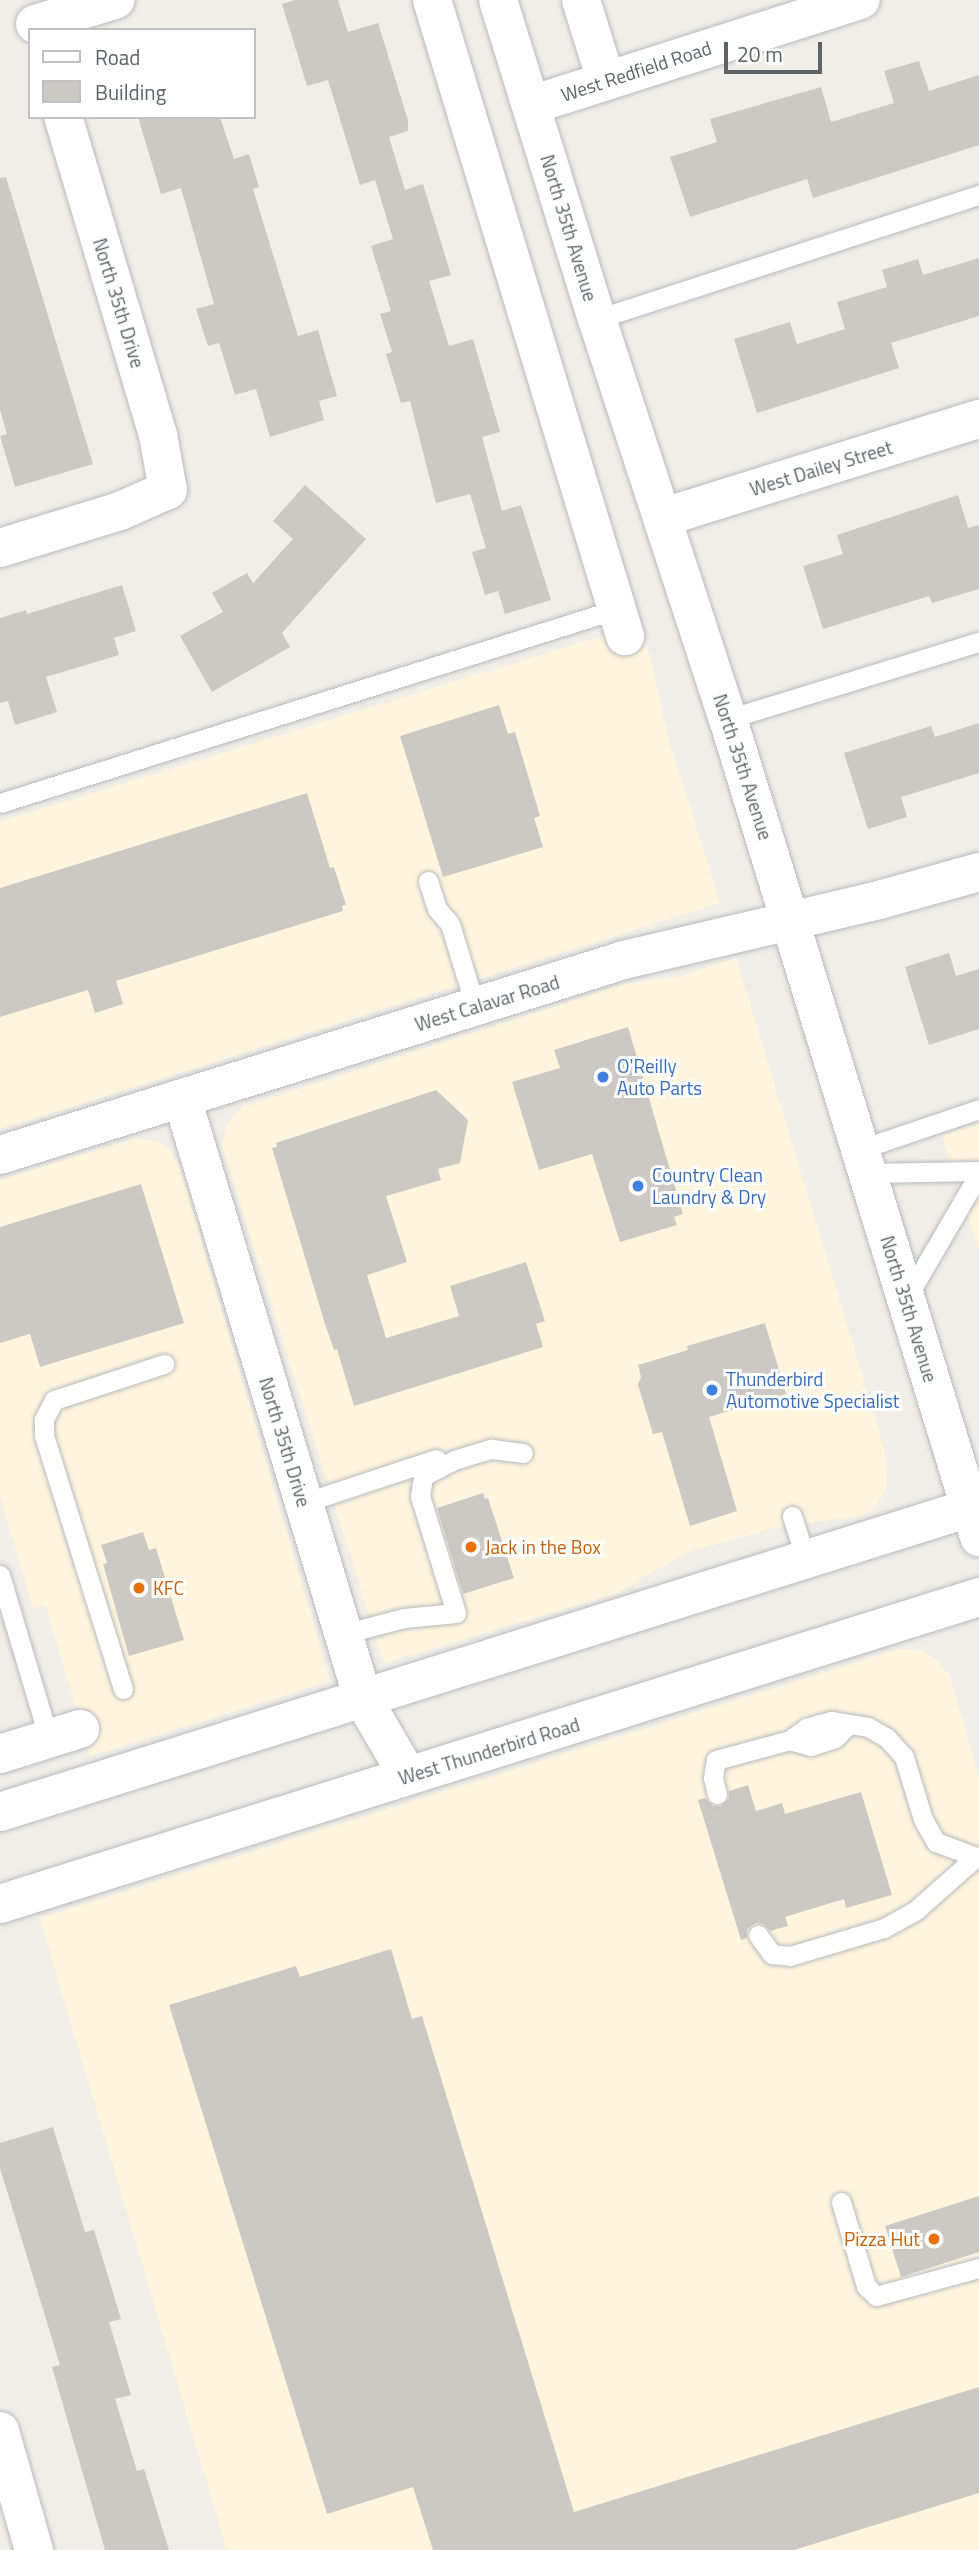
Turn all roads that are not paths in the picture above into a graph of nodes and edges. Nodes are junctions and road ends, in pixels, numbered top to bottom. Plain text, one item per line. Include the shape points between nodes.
1 (115, 0) edge
2 (432, 0) edge
3 (499, 0) edge
4 (581, 0) edge
5 (861, 0) edge
6 (33, 18) edge
7 (606, 81) junction
8 (531, 105) junction
9 (64, 119) edge
10 (979, 195) edge
11 (597, 319) junction
12 (979, 419) edge
13 (664, 517) junction
14 (0, 548) edge
15 (621, 622) joint
16 (979, 642) edge
17 (728, 719) junction
18 (0, 803) edge
19 (979, 872) edge
20 (428, 881) dead end
21 (790, 919) junction
22 (475, 1006) junction
23 (182, 1098) junction
24 (979, 1109) edge
25 (0, 1155) edge
26 (864, 1161) junction
27 (979, 1172) edge
28 (906, 1298) junction
29 (164, 1364) dead end
30 (303, 1503) junction
31 (792, 1516) dead end
32 (976, 1517) edge
33 (806, 1560) junction
34 (0, 1575) edge
35 (979, 1597) edge
36 (343, 1634) junction
37 (123, 1689) dead end
38 (363, 1699) junction
39 (64, 1734) joint
40 (0, 1754) edge
41 (408, 1776) junction
42 (717, 1794) dead end
43 (0, 1812) edge
44 (0, 1904) edge
45 (758, 1935) dead end
46 (841, 2202) dead end
47 (979, 2268) edge
48 (0, 2431) edge
49 (34, 2550) edge

1 - 6 street
2 - 15 street
3 - 8 street, North 35th Avenue
4 - 7 street
5 - 7 street, West Redfield Road
7 - 8 street, West Redfield Road
8 - 11 street, North 35th Avenue
9 - 14 street, North 35th Drive via 159,435 168,490 120,511
10 - 11 lane
11 - 13 street, North 35th Avenue
12 - 13 street, West Dailey Street
13 - 17 street, North 35th Avenue
15 - 18 lane
16 - 17 lane
17 - 21 street, North 35th Avenue
19 - 21 street, West Calavar Road
20 - 22 lane via 437,909 450,924
21 - 22 street, West Calavar Road via 624,960
21 - 26 street, North 35th Avenue
22 - 23 street, West Calavar Road
23 - 25 street, West Calavar Road
23 - 30 street, North 35th Drive
24 - 26 lane
26 - 27 lane
26 - 28 street, North 35th Avenue
27 - 28 lane
28 - 32 street, North 35th Avenue
29 - 37 lane via 54,1399 44,1419 44,1437
30 - 36 street, North 35th Drive
30 - 36 lane via 492,1440 519,1445 523,1453 491,1448 423,1476 420,1496 456,1613 404,1618
31 - 33 lane
32 - 33 street
33 - 38 street
34 - 39 lane
35 - 41 street, West Thunderbird Road
36 - 38 street, North 35th Drive
38 - 41 street, North 35th Drive
38 - 43 street
39 - 40 street
41 - 44 street, West Thunderbird Road
42 - 45 lane via 716,1760 790,1740 806,1728 831,1721 868,1727 887,1738 904,1757 923,1819 936,1842 976,1857 916,1910 884,1928 790,1956 772,1954
46 - 47 lane via 866,2286 876,2295
48 - 49 street

